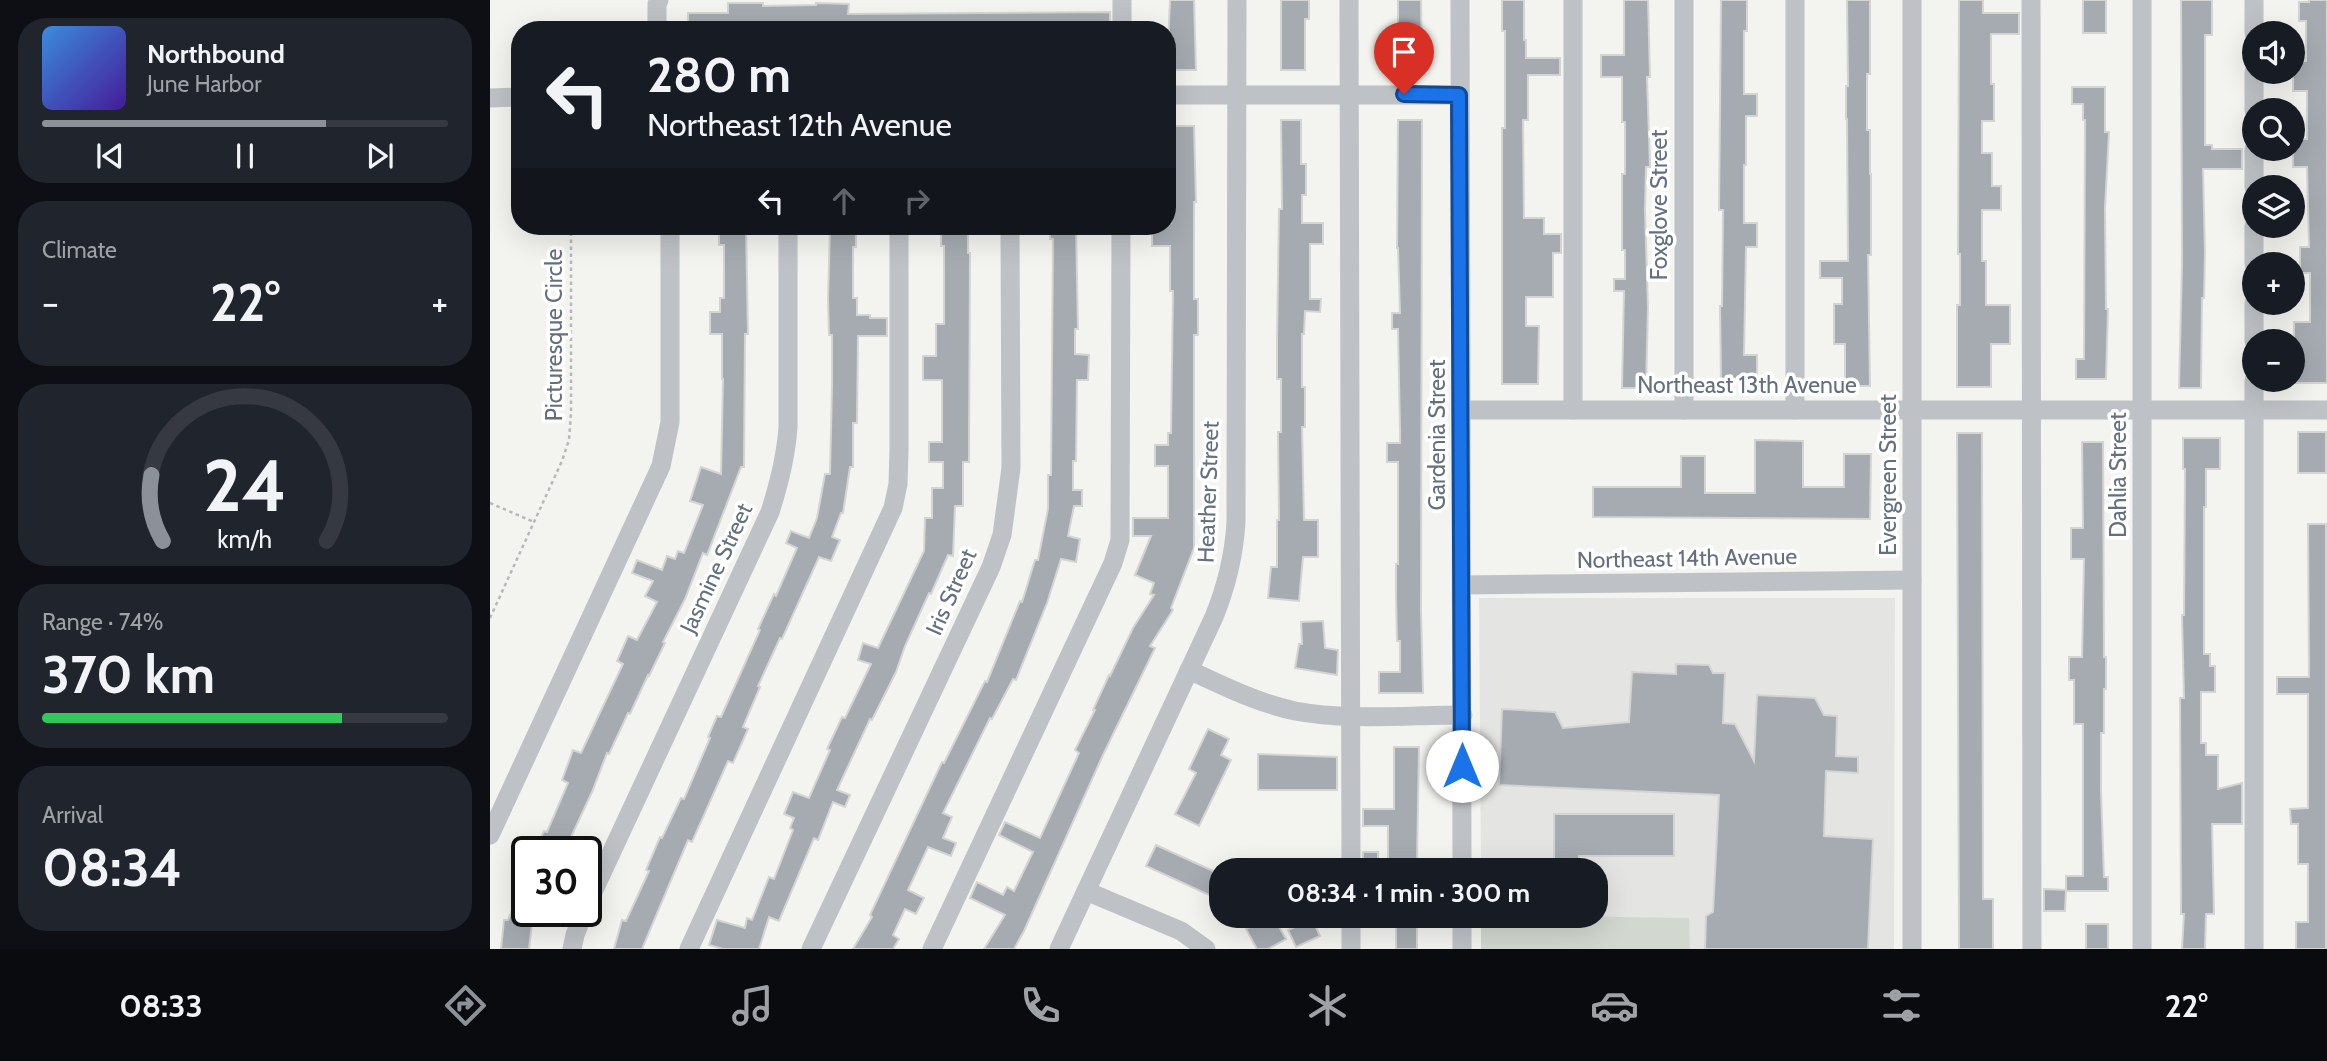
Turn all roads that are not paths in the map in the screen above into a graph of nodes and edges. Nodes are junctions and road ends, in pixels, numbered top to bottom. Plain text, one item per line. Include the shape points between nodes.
1 (659, 0) edge
2 (1122, 0) edge
3 (1237, 0) edge
4 (1349, 0) edge
5 (1460, 0) edge
6 (1573, 0) edge
7 (1684, 0) edge
8 (1795, 0) edge
9 (1912, 0) edge
10 (2031, 0) edge
11 (2142, 0) edge
12 (2254, 0) edge
13 (657, 21) edge
14 (1122, 21) edge
15 (2254, 21) edge
16 (1237, 94) junction
17 (1349, 94) junction
18 (1176, 95) edge
19 (1459, 95) junction
20 (511, 97) edge
21 (490, 98) edge
22 (670, 235) edge
23 (788, 235) edge
24 (899, 235) edge
25 (1010, 235) edge
26 (1121, 235) edge
27 (2255, 392) edge
28 (1461, 410) junction
29 (1573, 410) junction
30 (1684, 410) junction
31 (1795, 410) junction
32 (1912, 410) junction
33 (2031, 410) junction
34 (2255, 410) junction
35 (2327, 410) edge
36 (2142, 411) junction
37 (1912, 580) junction
38 (1462, 585) junction
39 (1189, 670) junction
40 (1351, 715) junction
41 (1463, 715) junction
42 (490, 835) edge
43 (1351, 858) edge
44 (1462, 858) edge
45 (602, 872) edge
46 (1086, 891) junction
47 (578, 927) edge
48 (1351, 928) edge
49 (1462, 928) edge
50 (572, 949) edge
51 (689, 949) edge
52 (811, 949) edge
53 (932, 949) edge
54 (1059, 949) edge
55 (1206, 949) edge
56 (1351, 949) edge
57 (1462, 949) edge
58 (1912, 949) edge
59 (2032, 949) edge
60 (2142, 949) edge
61 (2254, 949) edge

1 - 13 street
2 - 14 street
3 - 16 street, Heather Street
4 - 17 street
5 - 19 street, Gardenia Street
6 - 29 street
7 - 30 street, Foxglove Street
8 - 31 street
9 - 32 street, Evergreen Street
10 - 33 street
11 - 36 street, Dahlia Street
12 - 15 street
16 - 17 street
16 - 18 street
16 - 39 street, Heather Street via 1234,549 1222,599
17 - 19 street
17 - 40 street
19 - 28 street, Gardenia Street
20 - 21 street
22 - 42 street via 670,422 661,466
23 - 45 street, Jasmine Street via 788,427 780,481 770,512
24 - 51 street via 898,472 892,508
25 - 52 street, Iris Street via 1011,468 1002,535
26 - 53 street via 1120,540
27 - 34 street
28 - 29 street, Northeast 13th Avenue
28 - 38 street, Gardenia Street
29 - 30 street, Northeast 13th Avenue
30 - 31 street, Northeast 13th Avenue
31 - 32 street, Northeast 13th Avenue
32 - 33 street, Northeast 13th Avenue
32 - 37 street, Evergreen Street
33 - 36 street, Northeast 13th Avenue
33 - 59 street
34 - 35 street, Northeast 13th Avenue
34 - 36 street, Northeast 13th Avenue
34 - 61 street
36 - 60 street, Dahlia Street
37 - 38 street, Northeast 14th Avenue
37 - 58 street, Evergreen Street
38 - 41 street, Gardenia Street
39 - 40 street via 1271,704
39 - 46 street, Heather Street
40 - 41 street
40 - 43 street
41 - 44 street, Gardenia Street
46 - 54 street, Heather Street
46 - 55 street via 1181,931
47 - 50 street
48 - 56 street
49 - 57 street

